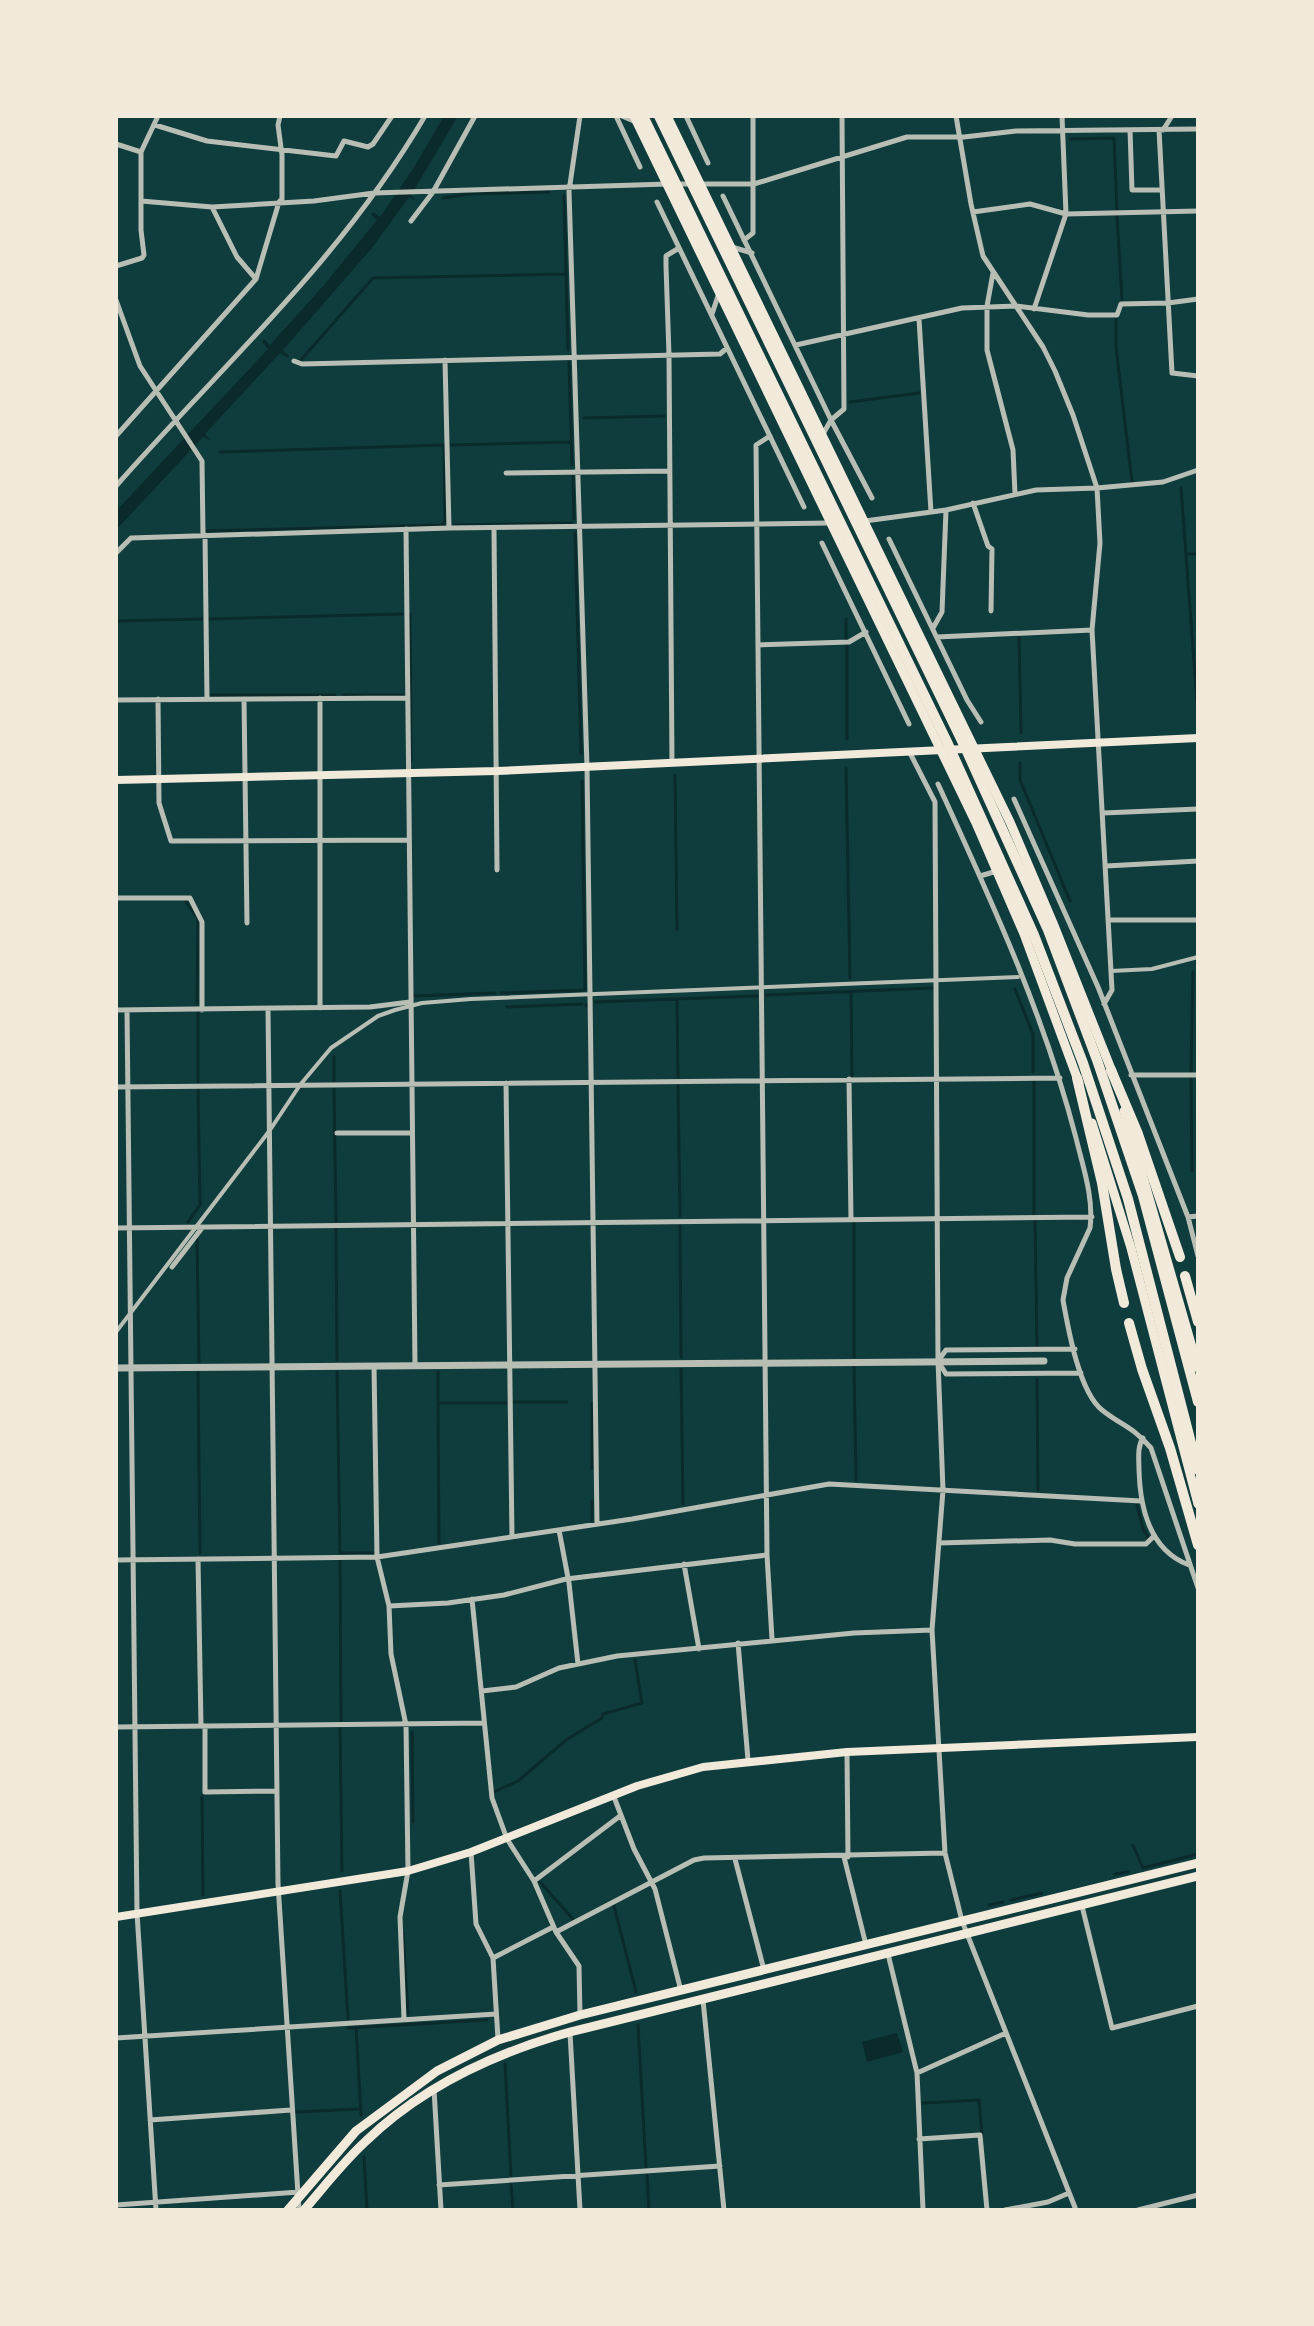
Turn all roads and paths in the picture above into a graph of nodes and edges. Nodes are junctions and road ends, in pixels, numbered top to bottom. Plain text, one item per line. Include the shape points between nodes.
1 (158, 116) edge
2 (280, 116) edge
3 (392, 116) edge
4 (425, 116) edge
5 (475, 116) edge
6 (580, 116) edge
7 (619, 116) edge
8 (659, 116) edge
9 (667, 116) edge
10 (686, 116) edge
11 (753, 116) edge
12 (842, 116) edge
13 (956, 116) edge
14 (1062, 116) edge
15 (1172, 116) edge
16 (638, 118) edge
17 (155, 125) junction
18 (1198, 129) edge
19 (1130, 130) junction
20 (1161, 130) junction
21 (1062, 132) junction
22 (959, 137) junction
23 (116, 144) edge
24 (280, 151) junction
25 (141, 152) junction
26 (843, 158) junction
27 (708, 163) dead end
28 (640, 167) dead end
29 (668, 184) junction
30 (700, 184) junction
31 (754, 184) junction
32 (571, 187) junction
33 (1162, 190) junction
34 (433, 192) junction
35 (374, 193) junction
36 (723, 196) dead end
37 (141, 201) junction
38 (279, 202) junction
39 (657, 202) dead end
40 (212, 207) junction
41 (1198, 211) edge
42 (973, 212) junction
43 (1163, 212) junction
44 (1066, 214) junction
45 (411, 221) dead end
46 (744, 240) junction
47 (731, 246) junction
48 (679, 248) junction
49 (752, 253) junction
50 (116, 266) edge
51 (993, 272) junction
52 (256, 279) junction
53 (720, 291) junction
54 (1198, 299) edge
55 (116, 300) edge
56 (1168, 303) junction
57 (987, 306) junction
58 (1016, 306) junction
59 (1034, 309) junction
60 (712, 315) junction
61 (919, 319) junction
62 (843, 336) junction
63 (796, 345) junction
64 (727, 348) junction
65 (669, 355) junction
66 (576, 357) junction
67 (445, 360) junction
68 (294, 361) dead end
69 (1198, 376) edge
70 (155, 391) junction
71 (177, 420) junction
72 (831, 420) junction
73 (823, 435) junction
74 (116, 436) edge
75 (770, 436) junction
76 (780, 456) junction
77 (801, 458) junction
78 (1198, 470) edge
79 (670, 471) junction
80 (578, 472) junction
81 (506, 473) dead end
82 (116, 486) edge
83 (1097, 488) junction
84 (1015, 494) junction
85 (872, 498) dead end
86 (973, 503) junction
87 (804, 507) dead end
88 (946, 510) junction
89 (931, 512) junction
90 (865, 521) junction
91 (757, 523) junction
92 (832, 523) junction
93 (670, 525) junction
94 (580, 527) junction
95 (449, 528) junction
96 (406, 529) junction
97 (494, 529) junction
98 (204, 535) junction
99 (889, 539) dead end
100 (822, 543) dead end
101 (116, 553) edge
102 (991, 611) dead end
103 (933, 628) junction
104 (1092, 630) junction
105 (866, 632) junction
106 (939, 640) junction
107 (758, 645) junction
108 (926, 648) junction
109 (899, 663) junction
110 (884, 668) junction
111 (320, 698) junction
112 (407, 698) junction
113 (158, 699) junction
114 (207, 699) junction
115 (244, 699) junction
116 (116, 700) edge
117 (981, 722) dead end
118 (909, 724) dead end
119 (1198, 738) edge
120 (1098, 742) junction
121 (975, 749) junction
122 (943, 751) junction
123 (910, 753) junction
124 (759, 758) junction
125 (672, 763) junction
126 (587, 767) junction
127 (497, 771) junction
128 (407, 773) junction
129 (319, 775) junction
130 (246, 777) junction
131 (159, 779) junction
132 (116, 780) edge
133 (938, 784) dead end
134 (1014, 799) dead end
135 (945, 801) junction
136 (935, 802) junction
137 (1198, 809) edge
138 (1103, 813) junction
139 (1010, 822) junction
140 (1029, 831) junction
141 (246, 840) junction
142 (319, 840) junction
143 (409, 840) junction
144 (1198, 861) edge
145 (1106, 866) junction
146 (497, 870) dead end
147 (997, 871) junction
148 (980, 876) junction
149 (116, 898) edge
150 (1110, 920) junction
151 (1198, 920) edge
152 (247, 923) dead end
153 (1198, 957) edge
154 (1111, 971) junction
155 (1018, 977) dead end
156 (935, 979) junction
157 (763, 988) junction
158 (590, 995) junction
159 (411, 1002) junction
160 (1104, 1004) junction
161 (320, 1008) junction
162 (268, 1009) junction
163 (116, 1010) edge
164 (127, 1010) junction
165 (202, 1010) junction
166 (1111, 1070) junction
167 (1131, 1075) junction
168 (1198, 1075) edge
169 (938, 1078) junction
170 (1060, 1078) junction
171 (1077, 1078) junction
172 (849, 1079) junction
173 (765, 1081) junction
174 (592, 1082) junction
175 (506, 1083) junction
176 (270, 1085) junction
177 (300, 1085) junction
178 (412, 1085) junction
179 (129, 1086) junction
180 (116, 1087) edge
181 (270, 1130) junction
182 (337, 1133) dead end
183 (412, 1133) junction
184 (1198, 1216) edge
185 (1092, 1217) junction
186 (1188, 1217) junction
187 (939, 1219) junction
188 (851, 1220) junction
189 (766, 1221) junction
190 (593, 1223) junction
191 (508, 1224) junction
192 (413, 1225) junction
193 (272, 1227) junction
194 (116, 1228) edge
195 (130, 1228) junction
196 (199, 1228) junction
197 (1198, 1256) edge
198 (1180, 1257) dead end
199 (172, 1267) dead end
200 (1185, 1276) dead end
201 (1124, 1303) dead end
202 (131, 1314) junction
203 (1198, 1322) edge
204 (1129, 1323) dead end
205 (116, 1332) edge
206 (1075, 1349) junction
207 (938, 1361) junction
208 (1044, 1361) dead end
209 (767, 1362) junction
210 (595, 1364) junction
211 (415, 1365) junction
212 (509, 1365) junction
213 (374, 1366) junction
214 (274, 1367) junction
215 (116, 1368) edge
216 (130, 1368) junction
217 (1198, 1368) edge
218 (1081, 1373) junction
219 (1198, 1402) edge
220 (1143, 1438) junction
221 (1198, 1470) edge
222 (943, 1490) junction
223 (769, 1495) junction
224 (1141, 1501) junction
225 (1198, 1504) edge
226 (597, 1524) junction
227 (559, 1530) junction
228 (512, 1537) junction
229 (1153, 1537) junction
230 (939, 1543) junction
231 (1198, 1545) edge
232 (767, 1555) junction
233 (377, 1557) junction
234 (274, 1558) junction
235 (198, 1559) junction
236 (116, 1560) edge
237 (133, 1560) junction
238 (684, 1564) junction
239 (1190, 1565) junction
240 (566, 1579) junction
241 (1198, 1588) edge
242 (472, 1599) junction
243 (389, 1606) junction
244 (932, 1630) junction
245 (772, 1639) junction
246 (738, 1643) junction
247 (699, 1649) junction
248 (578, 1664) junction
249 (482, 1691) junction
250 (484, 1723) junction
251 (276, 1725) junction
252 (406, 1725) junction
253 (203, 1726) junction
254 (116, 1727) edge
255 (135, 1727) junction
256 (1198, 1737) edge
257 (940, 1747) junction
258 (847, 1752) junction
259 (748, 1760) junction
260 (277, 1791) junction
261 (614, 1797) junction
262 (620, 1816) junction
263 (507, 1839) junction
264 (471, 1852) junction
265 (945, 1853) junction
266 (846, 1857) junction
267 (735, 1859) junction
268 (1198, 1863) edge
269 (408, 1871) junction
270 (1198, 1876) edge
271 (534, 1881) junction
272 (652, 1883) junction
273 (279, 1891) junction
274 (1082, 1905) junction
275 (137, 1913) junction
276 (116, 1917) edge
277 (962, 1921) junction
278 (555, 1929) junction
279 (966, 1934) junction
280 (866, 1945) junction
281 (888, 1953) junction
282 (493, 1958) junction
283 (764, 1971) junction
284 (681, 1991) junction
285 (703, 2000) junction
286 (1198, 2006) edge
287 (496, 2014) junction
288 (580, 2015) junction
289 (404, 2019) junction
290 (286, 2026) junction
291 (570, 2032) junction
292 (1006, 2033) junction
293 (145, 2036) junction
294 (116, 2038) edge
295 (498, 2040) junction
296 (917, 2073) junction
297 (433, 2088) junction
298 (291, 2110) junction
299 (150, 2120) junction
300 (919, 2139) junction
301 (720, 2166) junction
302 (578, 2176) junction
303 (439, 2185) junction
304 (1070, 2193) junction
305 (299, 2194) junction
306 (1198, 2195) edge
307 (156, 2202) junction
308 (116, 2205) edge
309 (156, 2210) edge
310 (288, 2210) edge
311 (302, 2210) edge
312 (441, 2210) edge
313 (580, 2210) edge
314 (724, 2210) edge
315 (923, 2210) edge
316 (987, 2210) edge
317 (1005, 2210) edge
318 (1076, 2210) edge
319 (1138, 2210) edge

1 - 17 street
2 - 24 street
3 - 24 street via 368,147 344,141 336,156
4 - 35 street
5 - 34 street
6 - 32 street
7 - 16 street
7 - 28 street
8 - 219 highway via 1043,919 1143,1196
9 - 30 main road
10 - 27 street
11 - 31 street
12 - 26 street
13 - 22 street
14 - 21 street
15 - 20 street
16 - 29 main road
16 - 221 highway via 948,744 1034,935 1128,1199
17 - 24 street via 207,141
17 - 25 street
18 - 20 street
19 - 20 street
19 - 21 street
19 - 33 street via 1132,190
20 - 33 street
21 - 22 street
21 - 44 street
22 - 26 street via 907,137
22 - 42 street
23 - 25 street
24 - 38 street
25 - 37 street
26 - 31 street
26 - 62 street
29 - 30 street
29 - 32 street
29 - 53 main road
30 - 31 street
30 - 47 main road
31 - 46 street via 753,233
32 - 34 street
32 - 66 street
33 - 43 street
34 - 35 street
34 - 45 street
35 - 38 street
35 - 71 street via 319,266
36 - 46 street
37 - 40 street
37 - 50 street via 144,255
38 - 40 street
38 - 52 street
39 - 48 street
40 - 52 street via 237,257
41 - 43 street
42 - 44 street via 1030,204
42 - 51 street via 983,256
43 - 44 street
43 - 56 street
44 - 59 street
46 - 49 street
47 - 49 street
47 - 73 main road
48 - 60 street
48 - 65 street via 666,256
49 - 63 street
51 - 57 street
51 - 58 street
52 - 70 street
53 - 60 street
53 - 77 main road
54 - 56 street
55 - 70 street
56 - 59 street via 1121,304 1117,315
56 - 69 street via 1172,373
57 - 58 street
57 - 61 street
57 - 84 street via 987,350 1013,450
58 - 59 street
58 - 83 street via 1055,371
60 - 64 street
61 - 62 street
61 - 89 street
62 - 63 street
62 - 72 street via 844,409
63 - 72 street
64 - 65 street via 720,354
64 - 75 street
65 - 66 street
65 - 79 street
66 - 67 street
66 - 80 street
67 - 68 street
67 - 95 street
70 - 71 street
70 - 74 street
71 - 82 street
71 - 98 street via 202,461
72 - 73 street
72 - 85 street
73 - 90 main road
75 - 76 street
75 - 91 street via 756,445
76 - 77 street
76 - 87 street
77 - 92 main road
78 - 83 street via 1163,482
79 - 80 street
79 - 93 street
80 - 81 street
80 - 94 street
83 - 84 street
83 - 104 street via 1100,543
84 - 86 street
86 - 88 street
86 - 102 street via 992,549
88 - 89 street
88 - 103 street via 942,612
89 - 90 street
90 - 92 street
90 - 108 main road
91 - 92 street
91 - 93 street
91 - 107 street
92 - 109 main road
93 - 94 street
93 - 125 street
94 - 97 street
94 - 126 street
95 - 96 street
95 - 97 street
96 - 98 street
96 - 112 street
97 - 127 street
98 - 101 street via 131,538
98 - 114 street
99 - 103 street
100 - 105 street
103 - 106 street
104 - 106 street
104 - 120 street
105 - 107 street via 849,642
105 - 110 street
106 - 108 street
106 - 117 street
107 - 124 street
108 - 121 main road
109 - 110 street
109 - 122 main road
110 - 118 street
111 - 112 street
111 - 115 street
111 - 129 street
112 - 128 street
113 - 114 street
113 - 116 street
113 - 131 street
114 - 115 street
115 - 130 street
119 - 120 main road
120 - 121 main road
120 - 138 street
121 - 122 main road
121 - 139 main road
122 - 123 main road
122 - 147 main road
123 - 124 main road
123 - 136 street
124 - 125 main road
124 - 157 street
125 - 126 main road
126 - 127 main road
126 - 158 street
127 - 128 main road
127 - 146 street
128 - 129 main road
128 - 143 street
129 - 130 main road
129 - 142 street
130 - 131 main road
130 - 141 street
131 - 132 main road
131 - 141 street via 159,803 171,841
133 - 135 street
134 - 140 street
135 - 136 street
135 - 148 street
136 - 156 street
137 - 138 street
138 - 145 street
139 - 140 street
139 - 166 main road
140 - 160 street
141 - 142 street
141 - 152 street
142 - 143 street
142 - 161 street
143 - 159 street
144 - 145 street
145 - 150 street
147 - 148 street
147 - 171 main road
148 - 170 street
149 - 165 street via 190,898 202,922
150 - 151 street
150 - 154 street
153 - 154 street via 1152,969
154 - 160 street via 1112,990
155 - 156 street
156 - 157 street
156 - 169 street
157 - 158 street
157 - 173 street
158 - 174 street
158 - 177 street via 431,1002 395,1010 347,1035
159 - 161 street
159 - 178 street
160 - 167 street
161 - 162 street
162 - 165 street
162 - 176 street
163 - 164 street
164 - 165 street
164 - 179 street
166 - 198 highway
166 - 217 main road
167 - 168 street
167 - 186 street
169 - 170 street
169 - 172 street
169 - 187 street
170 - 185 street
171 - 201 highway
171 - 225 main road via 1131,1248
172 - 173 street
172 - 188 street
173 - 174 street
173 - 189 street
174 - 175 street
174 - 190 street
175 - 178 street
175 - 191 street
176 - 177 street
176 - 179 street
176 - 181 street
177 - 178 street
177 - 181 street
178 - 183 street
179 - 180 street
179 - 195 street
181 - 193 street
181 - 196 street
182 - 183 street
183 - 192 street
184 - 186 street
185 - 187 street
185 - 206 street via 1063,1288
186 - 197 street
187 - 188 street
187 - 207 street
188 - 189 street
189 - 190 street
189 - 209 street
190 - 191 street
190 - 210 street
191 - 192 street
191 - 212 street
192 - 193 street
192 - 211 street
193 - 196 street
193 - 214 street
194 - 195 street
195 - 196 street
195 - 202 street
196 - 199 street
196 - 202 street
200 - 203 highway
202 - 205 street
202 - 216 street
204 - 231 highway
206 - 207 street via 946,1350
206 - 218 street
207 - 208 street
207 - 209 street
207 - 218 street via 946,1374
207 - 222 street
209 - 210 street
209 - 223 street
210 - 212 street
210 - 226 street
211 - 212 street
211 - 213 street
212 - 228 street
213 - 214 street
213 - 233 street
214 - 216 street
214 - 234 street
215 - 216 street
216 - 237 street
218 - 220 street via 1094,1403
220 - 224 street
220 - 239 street via 1151,1448
222 - 223 street via 829,1484
222 - 224 street
222 - 230 street
223 - 226 street
223 - 232 street
224 - 229 street
226 - 227 street
227 - 228 street
227 - 240 street
228 - 233 street
229 - 230 street via 1146,1544
229 - 239 street
230 - 244 street
232 - 238 street
232 - 245 street
233 - 234 street
233 - 243 street
234 - 235 street
234 - 251 street
235 - 237 street
235 - 253 street
236 - 237 street
237 - 255 street
238 - 240 street
238 - 247 street
239 - 241 street
240 - 242 street
240 - 248 street
242 - 243 street
242 - 249 street
243 - 252 street via 391,1654
244 - 245 street
244 - 257 street
245 - 246 street
246 - 247 street
246 - 259 street
247 - 248 street
248 - 249 street via 516,1687
249 - 250 street
250 - 252 street
250 - 263 street via 492,1798
251 - 252 street
251 - 253 street
251 - 260 street
252 - 269 street
253 - 255 street
253 - 260 street via 205,1792
254 - 255 street
255 - 275 street
256 - 257 main road
257 - 258 main road
257 - 265 street
258 - 259 main road
258 - 266 street
259 - 261 main road via 682,1772
260 - 273 street
261 - 262 street
261 - 263 main road
262 - 271 street
262 - 272 street
263 - 264 main road
263 - 271 street
264 - 269 main road
264 - 282 street via 476,1924
265 - 266 street
265 - 277 street
266 - 267 street
266 - 280 street
267 - 272 street via 694,1860
267 - 283 street
268 - 277 main road
269 - 273 main road
269 - 289 street via 400,1917
270 - 274 main road
271 - 278 street
272 - 278 street
272 - 284 street
273 - 275 main road
273 - 290 street
274 - 279 main road
274 - 286 street via 1112,2028
275 - 276 main road
275 - 293 street
277 - 279 street
277 - 280 main road
278 - 282 street
278 - 288 street via 579,1966
279 - 281 main road
279 - 292 street
280 - 283 main road
281 - 285 main road
281 - 296 street
282 - 287 street
283 - 284 main road
284 - 288 main road
285 - 291 main road
285 - 301 street
287 - 289 street
287 - 295 street
288 - 295 main road
289 - 290 street
290 - 293 street
290 - 298 street
291 - 297 main road via 507,2051
291 - 302 street
292 - 296 street
292 - 304 street
293 - 294 street
293 - 299 street
295 - 305 main road via 437,2071 383,2109
296 - 300 street
297 - 303 street
297 - 311 main road via 365,2141
298 - 299 street
298 - 305 street
299 - 307 street
300 - 315 street
300 - 316 street via 980,2135
301 - 302 street
301 - 314 street
302 - 303 street
302 - 313 street
303 - 312 street
304 - 317 street
304 - 318 street
305 - 307 street
305 - 310 main road
305 - 311 street
306 - 319 street
307 - 308 street
307 - 309 street

